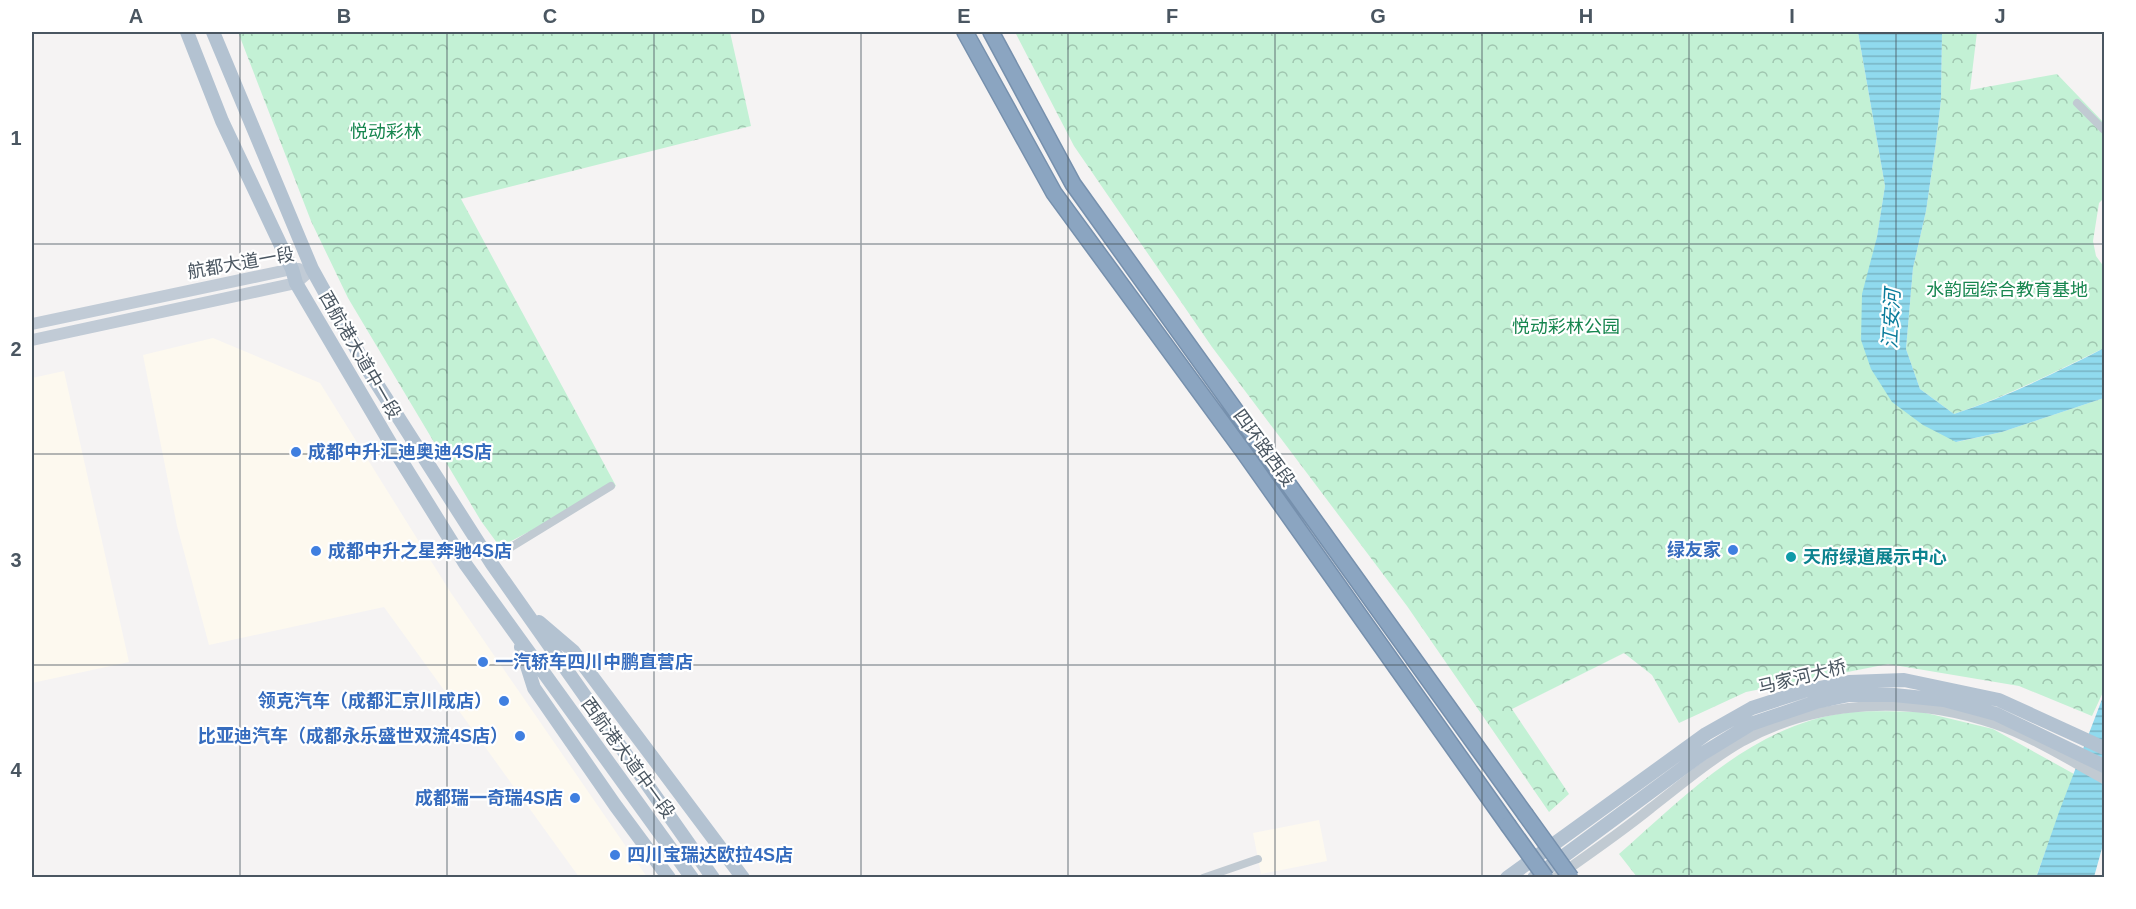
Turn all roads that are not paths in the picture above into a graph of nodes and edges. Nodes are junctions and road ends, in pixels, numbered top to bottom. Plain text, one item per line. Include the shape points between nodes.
1 (187, 32) edge
2 (213, 32) edge
3 (965, 32) edge
4 (993, 32) edge
5 (2077, 103) dead end
6 (2104, 130) edge
7 (292, 269) junction
8 (312, 269) junction
9 (297, 283) junction
10 (32, 324) edge
11 (32, 340) edge
12 (611, 486) dead end
13 (489, 560) junction
14 (524, 609) junction
15 (516, 634) junction
16 (2104, 748) edge
17 (2070, 755) junction
18 (2104, 766) edge
19 (2104, 779) edge
20 (1258, 859) dead end
21 (1507, 877) edge
22 (669, 878) edge
23 (692, 878) edge
24 (713, 878) edge
25 (743, 878) edge
26 (1203, 878) edge
27 (1534, 878) edge
28 (1546, 878) edge
29 (1556, 878) edge
30 (1571, 878) edge

1 - 7 main road, 西航港大道中一段 via 222,122
2 - 8 main road, 西航港大道中一段
3 - 28 highway, 四环路西段, bridge via 1054,193
4 - 30 highway, 四环路西段, bridge via 1073,184
5 - 6 street
7 - 8 main road, 航都大道一段
7 - 9 main road, 西航港大道中一段
7 - 10 main road, 航都大道一段
8 - 9 main road, 航都大道一段
8 - 13 main road, 西航港大道中一段 via 368,370
9 - 11 main road, 航都大道一段
9 - 15 main road, 西航港大道中一段 via 466,565
12 - 13 street
13 - 14 main road, 西航港大道中一段
14 - 24 main road, 西航港大道中一段
14 - 25 main road via 573,651
15 - 22 main road via 534,688
15 - 23 main road, 西航港大道中一段
16 - 21 main road, 马家河大桥 via 1999,700 1904,680 1850,682 1804,691 1752,708 1706,734
17 - 18 main road
17 - 19 street
17 - 27 main road via 1996,714 1944,700 1849,695 1816,702 1750,724 1702,754
17 - 29 street via 1997,725 1913,705 1866,705 1814,714 1743,741
20 - 26 street

